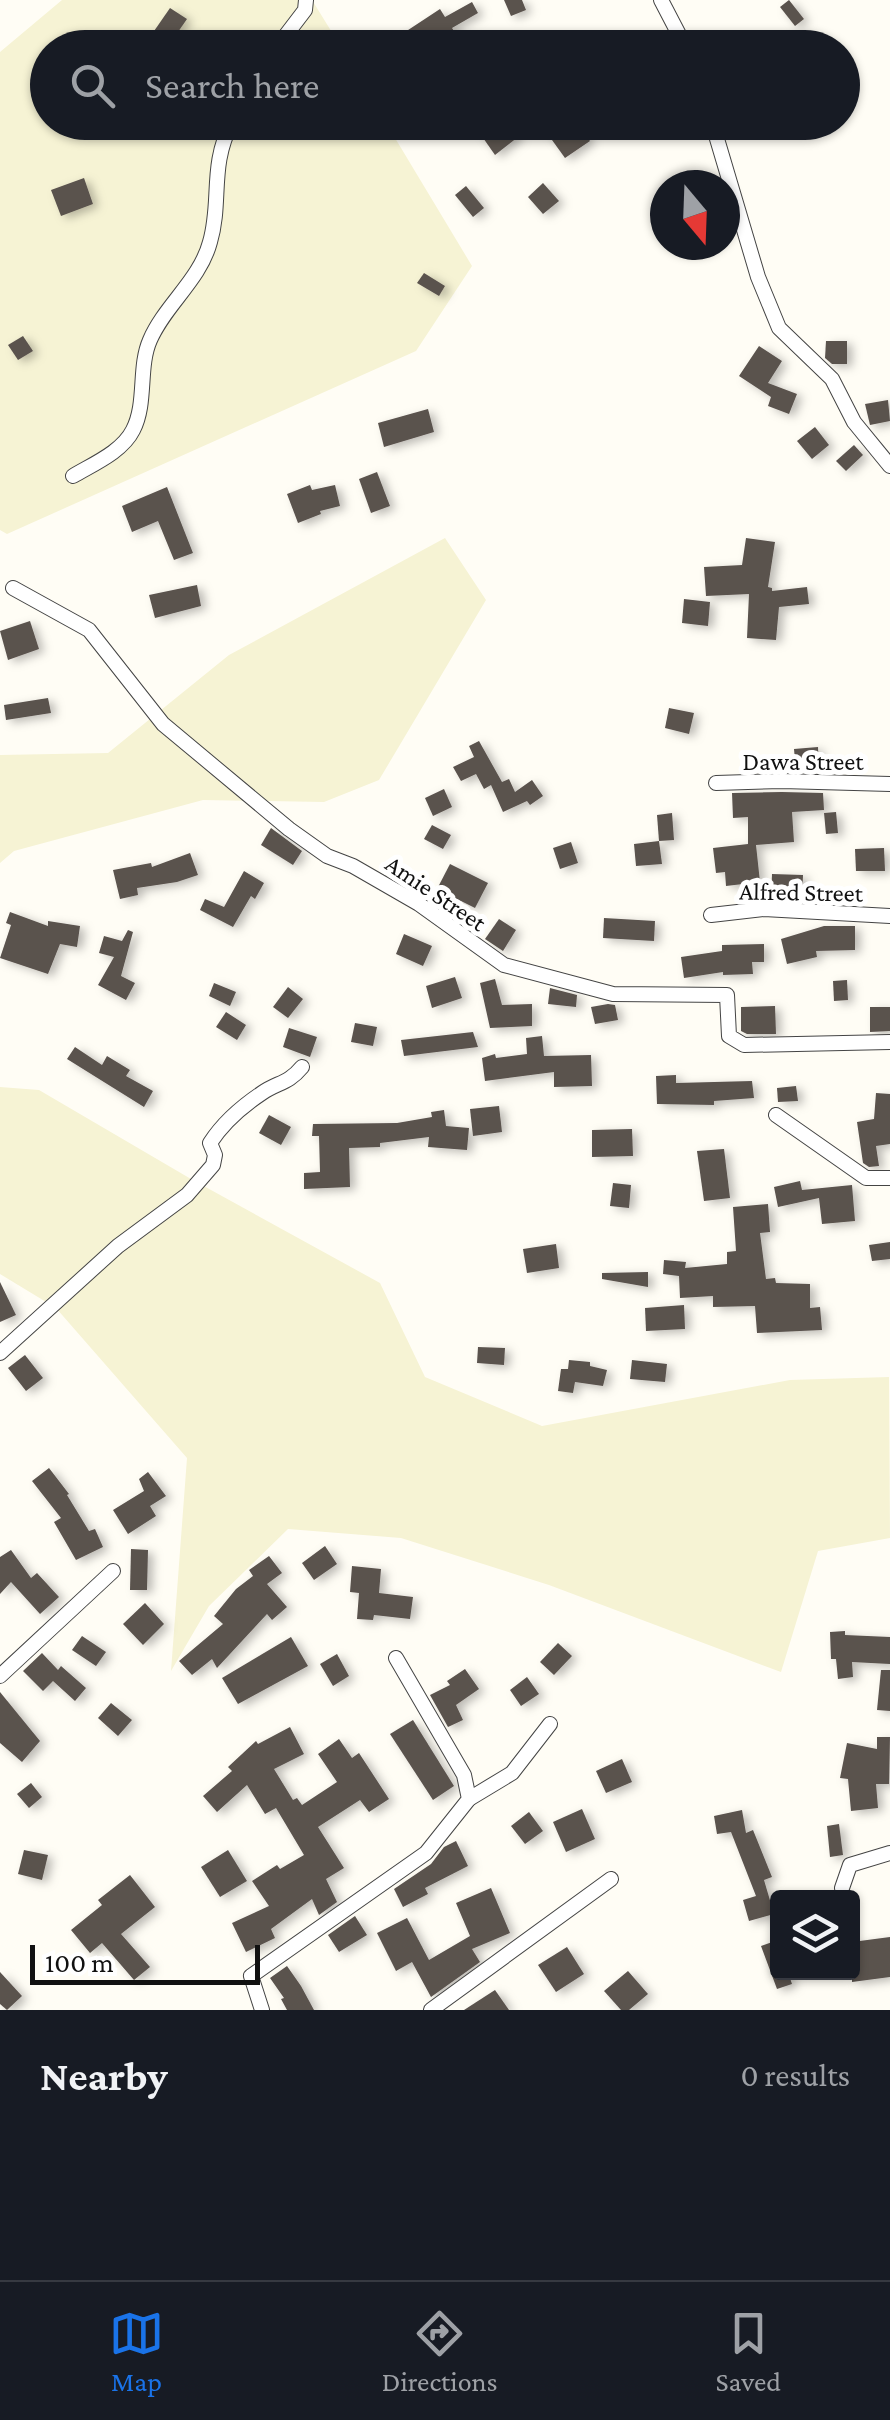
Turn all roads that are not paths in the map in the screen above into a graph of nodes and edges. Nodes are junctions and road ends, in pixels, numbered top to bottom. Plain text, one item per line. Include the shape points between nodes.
1 (306, 0) edge
2 (661, 0) edge
3 (290, 30) edge
4 (677, 30) edge
5 (225, 140) edge
6 (717, 140) edge
7 (890, 466) edge
8 (73, 476) dead end
9 (14, 588) dead end
10 (716, 784) dead end
11 (890, 784) edge
12 (711, 916) dead end
13 (890, 916) edge
14 (890, 1042) edge
15 (302, 1067) dead end
16 (776, 1115) dead end
17 (890, 1178) edge
18 (0, 1353) edge
19 (113, 1570) dead end
20 (396, 1658) dead end
21 (0, 1676) edge
22 (550, 1724) dead end
23 (469, 1800) junction
24 (890, 1853) edge
25 (612, 1879) dead end
26 (842, 1888) dead end
27 (262, 2010) edge
28 (432, 2010) edge

1 - 3 street
2 - 4 street
5 - 8 street via 210,242 149,342 134,430 119,448
6 - 7 street via 778,328 832,378 854,422
9 - 14 street, Amie Street via 88,630 163,724 289,829 419,904 504,964 612,994 727,995 730,1036 744,1045
10 - 11 street, Dawa Street
12 - 13 street, Alfred Street via 764,909
15 - 18 street via 225,1120 210,1143 213,1165 188,1195 118,1246
16 - 17 street via 866,1178
19 - 21 street
20 - 23 street via 464,1775
22 - 23 street via 512,1773
23 - 27 street via 426,1852 251,1976
24 - 26 street via 850,1865
25 - 28 street

